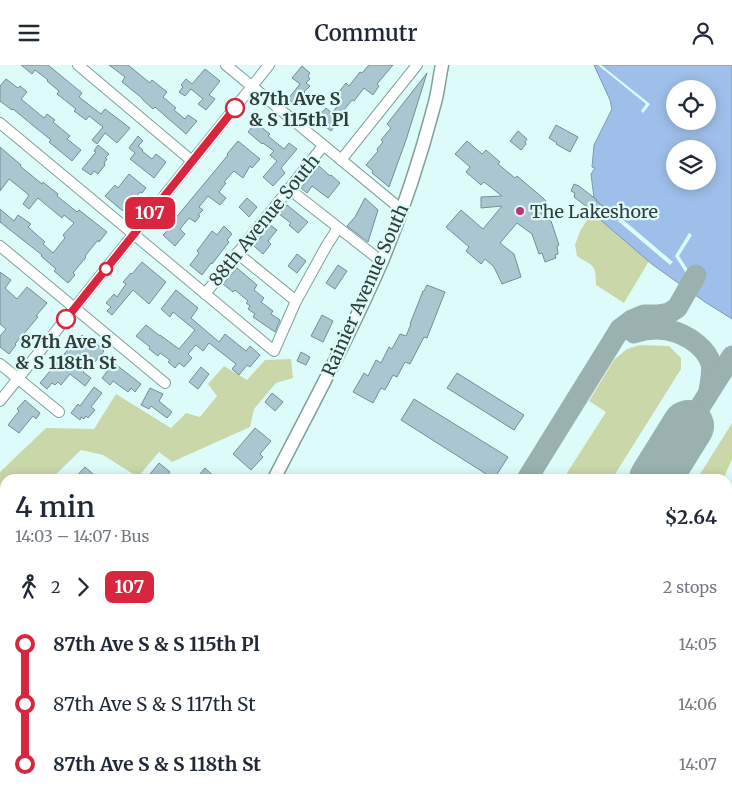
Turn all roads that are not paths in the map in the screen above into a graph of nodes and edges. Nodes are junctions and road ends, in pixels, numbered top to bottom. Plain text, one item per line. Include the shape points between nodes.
1 (78, 65) edge
2 (226, 65) edge
3 (269, 65) edge
4 (417, 65) edge
5 (442, 65) edge
6 (252, 87) junction
7 (0, 123) edge
8 (323, 146) junction
9 (341, 160) junction
10 (192, 161) junction
11 (289, 189) junction
12 (402, 210) junction
13 (338, 228) junction
14 (133, 234) junction
15 (0, 245) edge
16 (237, 253) junction
17 (381, 261) junction
18 (205, 294) junction
19 (296, 301) junction
20 (75, 307) junction
21 (0, 364) edge
22 (18, 378) junction
23 (165, 383) dead end
24 (0, 401) edge
25 (59, 412) dead end
26 (277, 474) edge

1 - 10 street
2 - 6 street
3 - 6 street
4 - 9 street, 88th Avenue South
5 - 12 main road, Rainier Avenue South via 435,104
6 - 8 street
6 - 10 street
7 - 14 street
8 - 9 street
8 - 11 street, 88th Avenue South
9 - 12 street
10 - 14 street
11 - 13 street
11 - 16 street, 88th Avenue South
12 - 17 main road, Rainier Avenue South
13 - 17 street
13 - 19 street
14 - 18 street
14 - 20 street
15 - 20 street
16 - 18 street, 88th Avenue South
16 - 19 street
17 - 26 main road, Rainier Avenue South
18 - 19 street via 274,351
20 - 22 street
20 - 23 street
21 - 22 street
22 - 24 street
22 - 25 street

